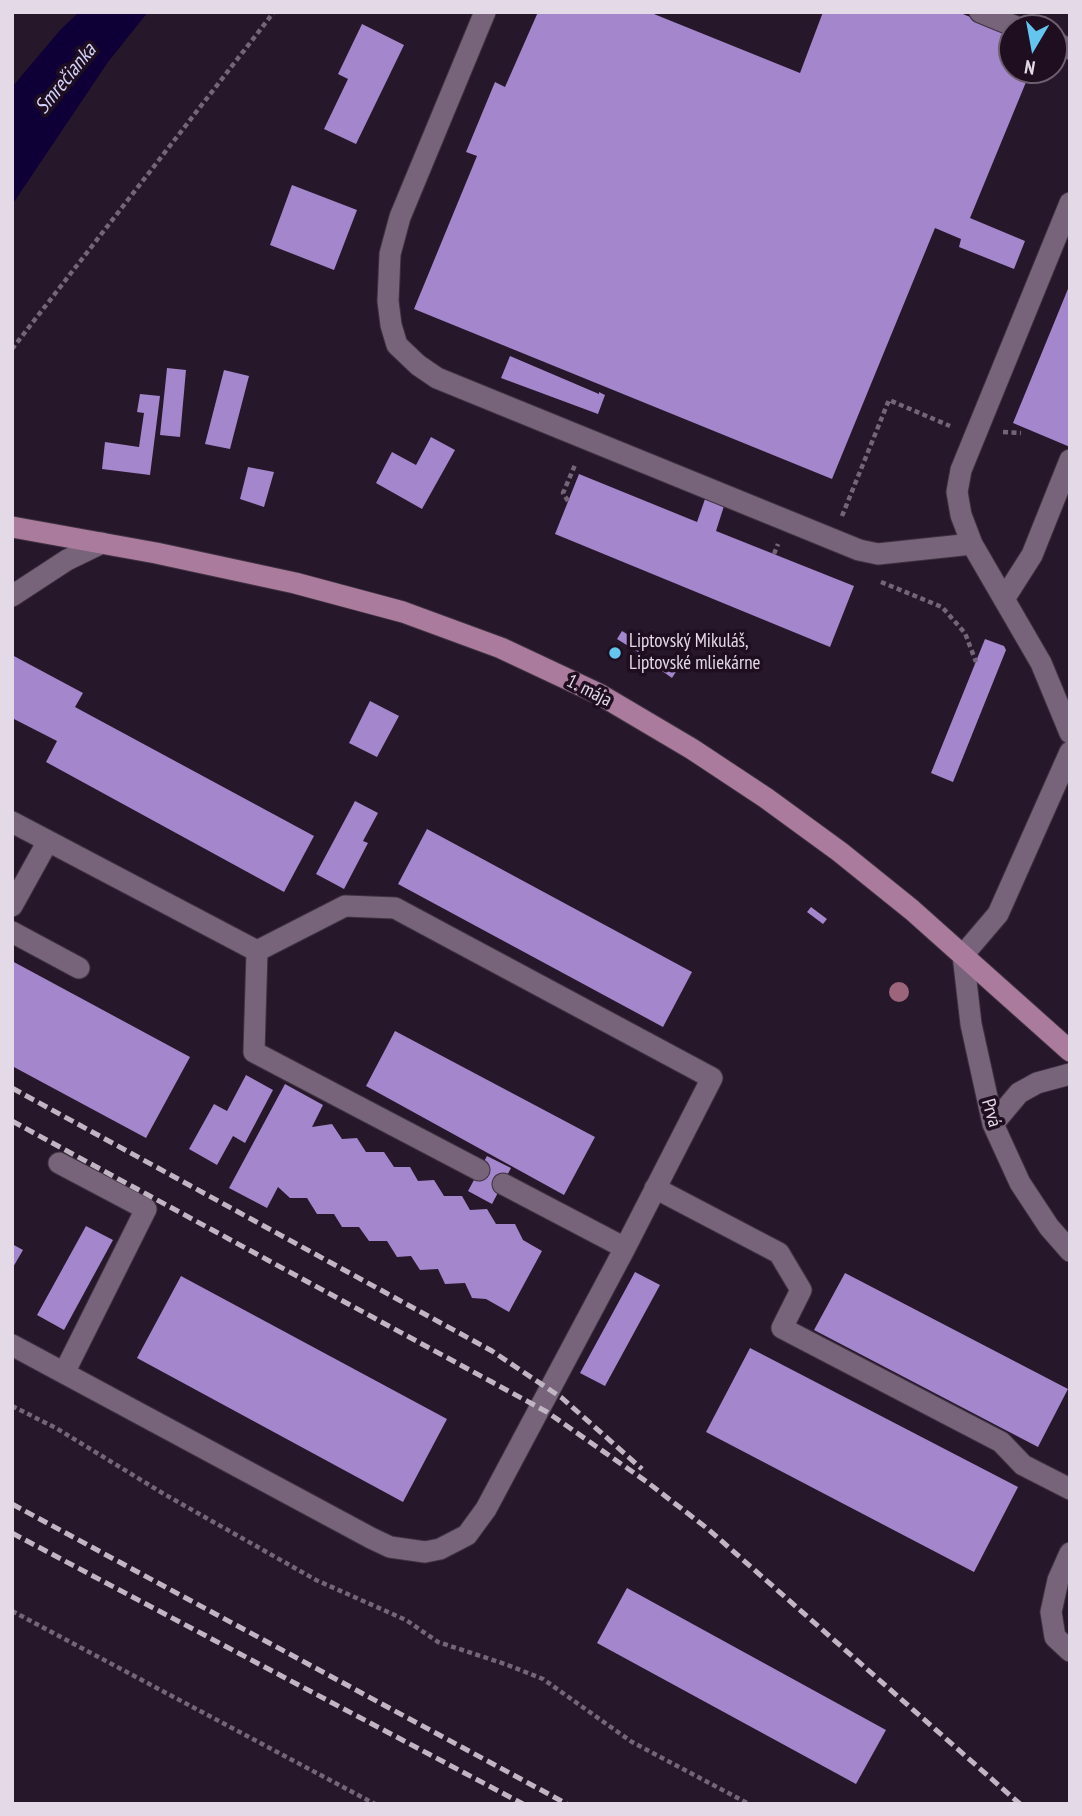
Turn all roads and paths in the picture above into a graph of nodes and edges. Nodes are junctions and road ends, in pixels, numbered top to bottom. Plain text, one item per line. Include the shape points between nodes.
1 (274, 12) edge
2 (485, 12) edge
3 (980, 12) edge
4 (998, 19) edge
5 (1070, 203) edge
6 (12, 349) edge
7 (977, 431) junction
8 (1021, 433) dead end
9 (1070, 460) edge
10 (575, 465) dead end
11 (568, 501) dead end
12 (12, 527) edge
13 (837, 541) junction
14 (102, 543) junction
15 (972, 544) junction
16 (12, 596) edge
17 (1004, 599) junction
18 (1070, 733) edge
19 (1070, 752) edge
20 (12, 822) edge
21 (47, 841) junction
22 (12, 906) edge
23 (12, 932) edge
24 (257, 951) junction
25 (963, 955) junction
26 (79, 968) dead end
27 (1070, 1051) edge
28 (1070, 1074) edge
29 (993, 1124) junction
30 (60, 1163) dead end
31 (479, 1170) dead end
32 (503, 1184) dead end
33 (655, 1188) junction
34 (625, 1248) junction
35 (1070, 1251) edge
36 (12, 1345) edge
37 (64, 1373) junction
38 (12, 1406) edge
39 (1070, 1489) edge
40 (1070, 1553) edge
41 (12, 1611) edge
42 (1062, 1644) edge
43 (374, 1804) edge
44 (749, 1804) edge

1 - 6 path
2 - 13 street via 400,217 390,254 388,301 397,345 437,378
3 - 4 street
5 - 7 street
7 - 8 path
7 - 13 path via 958,430 890,400 836,529
7 - 15 street via 957,492
9 - 17 street via 1031,555
10 - 11 path via 563,494
12 - 14 main road, 1. mája
13 - 15 street via 878,554
14 - 16 street via 67,559
14 - 25 main road, 1. mája via 295,583 403,612 500,648 599,694 766,798 875,879
15 - 17 street
17 - 18 street via 1041,663
19 - 25 street via 998,914
20 - 21 street
21 - 22 street
21 - 24 street
23 - 26 street
24 - 31 street via 254,1052
24 - 33 street via 345,906 395,908 712,1078
25 - 27 main road, 1. mája
25 - 29 street, Prvá via 971,1024
28 - 29 street via 1019,1093
29 - 35 street, Prvá via 1020,1183
30 - 37 street via 146,1209
32 - 34 street
33 - 34 street
33 - 39 street via 779,1253 800,1290 782,1328 1001,1442 1023,1465
34 - 37 street via 477,1523 455,1542 425,1552 390,1547 371,1538
36 - 37 street
38 - 44 path via 316,1580 406,1620 438,1642 543,1679 632,1742
40 - 42 street via 1051,1612
41 - 43 path

